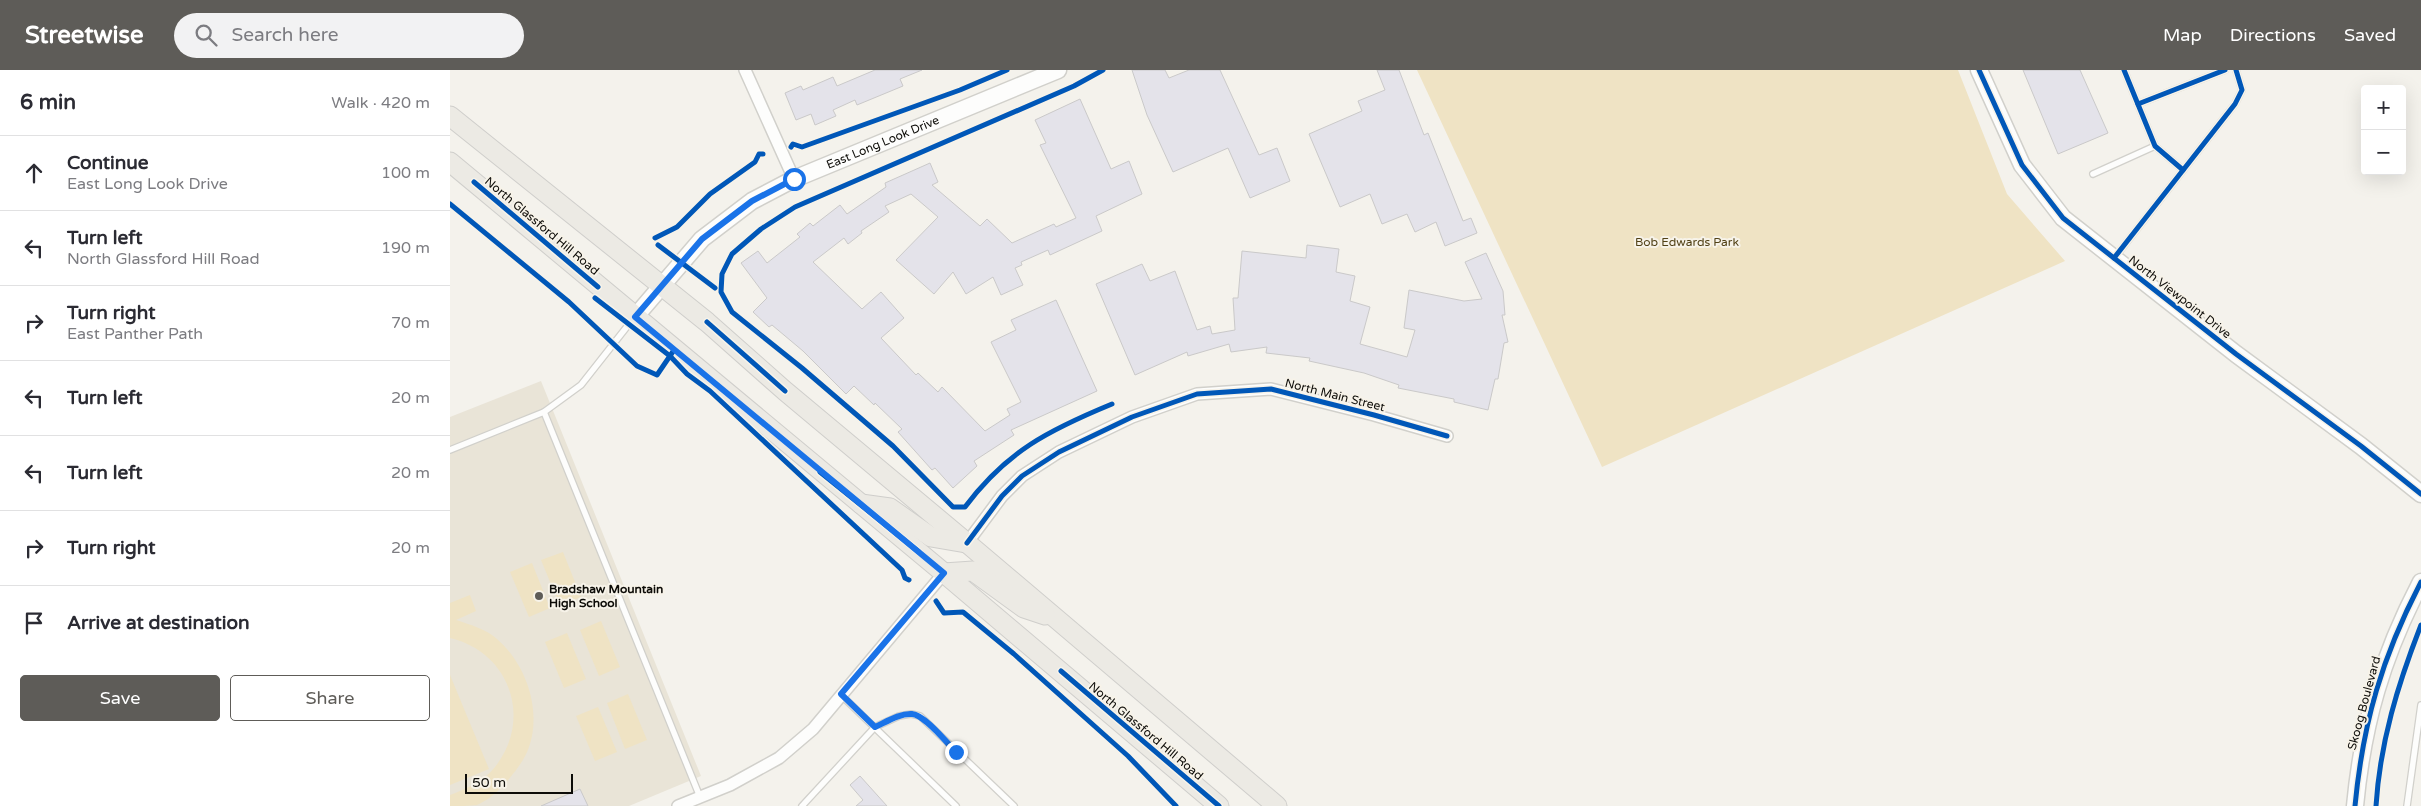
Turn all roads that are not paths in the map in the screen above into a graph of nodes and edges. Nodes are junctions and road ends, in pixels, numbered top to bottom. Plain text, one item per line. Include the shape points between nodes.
1 (746, 70) edge
2 (1058, 70) edge
3 (1980, 70) edge
4 (2124, 70) edge
5 (2225, 70) edge
6 (2236, 70) edge
7 (2138, 104) junction
8 (450, 116) edge
9 (2155, 146) junction
10 (450, 162) edge
11 (2183, 170) junction
12 (2093, 174) dead end
13 (794, 179) junction
14 (2114, 258) junction
15 (662, 286) junction
16 (635, 317) junction
17 (544, 412) junction
18 (1447, 436) dead end
19 (450, 450) edge
20 (2421, 494) edge
21 (860, 503) junction
22 (967, 543) junction
23 (944, 573) junction
24 (2421, 582) edge
25 (1056, 618) junction
26 (841, 694) junction
27 (2421, 705) edge
28 (875, 727) junction
29 (700, 797) junction
30 (678, 806) edge
31 (802, 806) edge
32 (956, 806) edge
33 (1014, 806) edge
34 (1219, 806) edge
35 (1277, 806) edge
36 (2355, 806) edge
37 (2407, 806) edge

1 - 13 street
2 - 13 street, East Long Look Drive
3 - 14 street, North Viewpoint Drive via 2022,165 2063,218
4 - 7 lane
5 - 7 lane
6 - 11 lane via 2242,90 2235,104
7 - 9 lane
8 - 15 main road
9 - 11 lane
9 - 12 lane
10 - 16 main road, North Glassford Hill Road
11 - 14 lane
13 - 15 street, East Long Look Drive via 752,201 702,239
14 - 20 street, North Viewpoint Drive
15 - 16 street, East Long Look Drive
15 - 22 main road
16 - 17 lane via 581,385
16 - 21 main road, North Glassford Hill Road
17 - 19 lane
17 - 29 lane
18 - 22 street, North Main Street via 1271,390 1197,394 1132,417 1059,452 1022,476 1002,496
21 - 22 main road via 890,508 931,537
21 - 23 main road, North Glassford Hill Road
22 - 25 main road
23 - 25 main road via 973,572 1024,608
23 - 26 street
23 - 34 main road, North Glassford Hill Road
24 - 36 street, Skoog Boulevard via 2388,652 2375,692 2360,754
25 - 35 main road
26 - 28 lane
26 - 29 street via 812,729 779,758 730,785
27 - 37 lane
28 - 31 lane
28 - 32 lane
28 - 33 lane via 899,716 920,716
29 - 30 street

